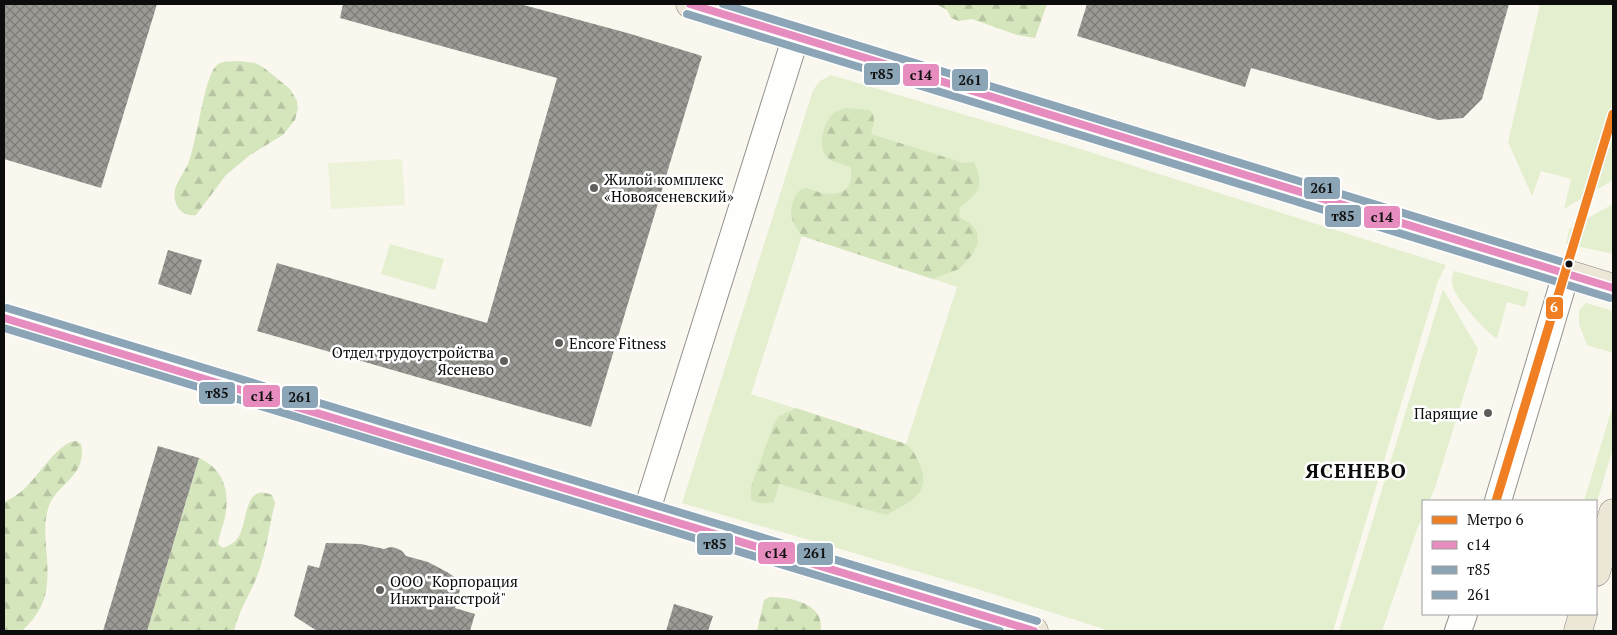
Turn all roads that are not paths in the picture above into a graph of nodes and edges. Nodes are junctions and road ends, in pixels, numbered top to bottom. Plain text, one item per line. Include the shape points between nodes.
1 (690, 4) edge
2 (796, 36) junction
3 (1566, 274) junction
4 (1613, 288) edge
5 (4, 318) edge
6 (1498, 500) edge
7 (646, 513) junction
8 (1613, 514) edge
9 (1597, 569) edge
10 (1464, 615) edge
11 (1583, 615) edge
12 (1034, 631) edge
13 (1458, 631) edge
14 (1578, 631) edge

1 - 2 main road
2 - 3 main road
2 - 7 street
3 - 4 main road
3 - 6 street
5 - 7 main road
7 - 12 main road
8 - 9 main road
10 - 13 street
11 - 14 main road

